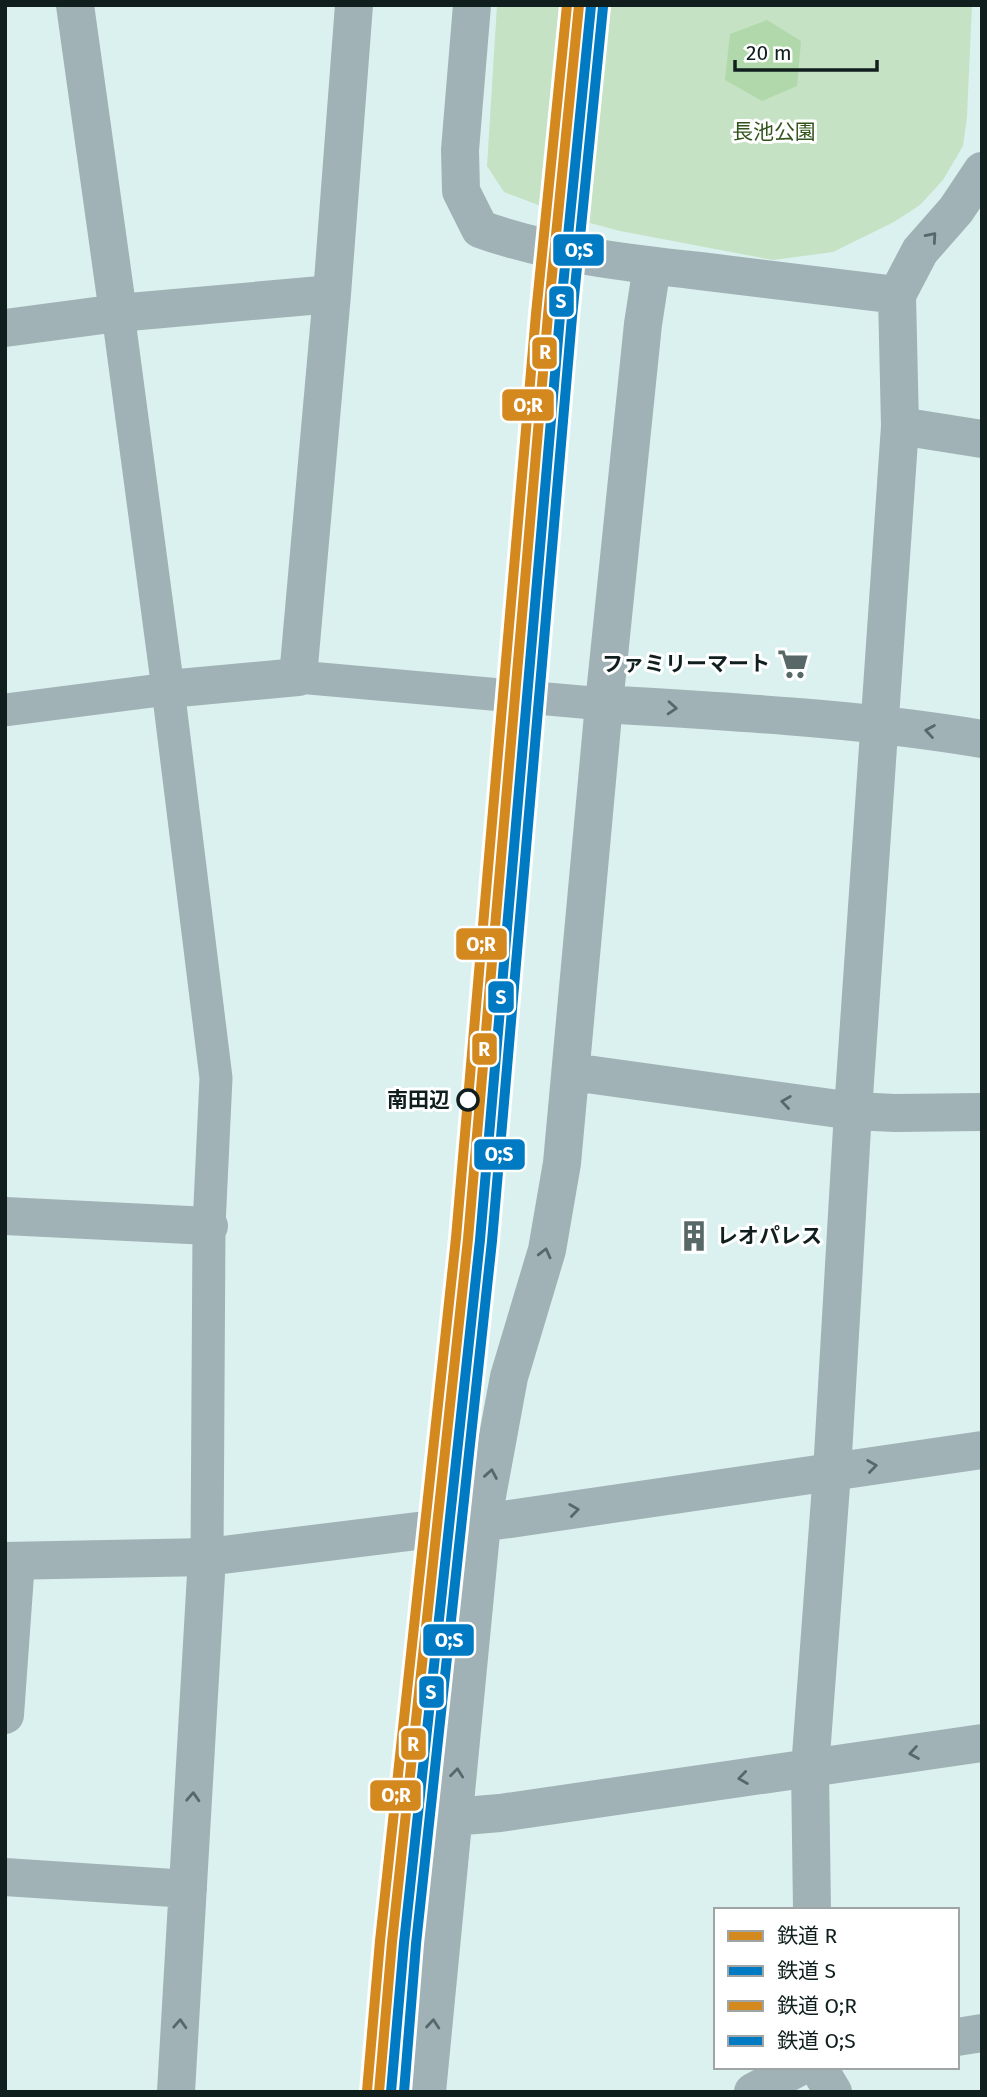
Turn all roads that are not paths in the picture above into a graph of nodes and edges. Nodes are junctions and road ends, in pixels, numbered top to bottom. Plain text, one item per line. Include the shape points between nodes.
1 (75, 5) edge
2 (354, 5) edge
3 (472, 5) edge
4 (982, 171) edge
5 (652, 266) junction
6 (332, 294) junction
7 (897, 295) junction
8 (118, 313) junction
9 (5, 328) edge
10 (900, 426) junction
11 (982, 439) edge
12 (298, 677) junction
13 (168, 689) junction
14 (604, 704) junction
15 (5, 710) edge
16 (879, 724) junction
17 (982, 739) edge
18 (572, 1072) junction
19 (853, 1111) junction
20 (982, 1112) edge
21 (5, 1216) edge
22 (209, 1226) junction
23 (982, 1450) edge
24 (832, 1472) junction
25 (482, 1523) junction
26 (207, 1557) junction
27 (10, 1561) edge
28 (5, 1715) edge
29 (982, 1743) edge
30 (810, 1769) junction
31 (452, 1817) junction
32 (5, 1877) edge
33 (188, 1889) junction
34 (812, 1908) edge
35 (982, 2033) edge
36 (959, 2036) edge
37 (795, 2069) edge
38 (819, 2069) edge
39 (176, 2092) edge
40 (427, 2092) edge
41 (753, 2092) edge
42 (833, 2092) edge

1 - 8 street
2 - 6 street
3 - 5 street via 461,191 480,229
7 -> 4 street via 920,251
5 - 7 street
5 - 14 street
6 - 8 street
6 - 12 street
7 - 10 street
8 - 9 street
8 - 13 street
10 - 11 street
10 - 16 street
12 - 13 street
12 - 14 street
13 - 15 street
13 - 22 street via 216,1078
14 -> 16 street
14 - 18 street
17 -> 16 street
16 - 19 street
19 -> 18 street
25 -> 18 street via 509,1377 547,1250
19 - 20 street
19 - 24 street
21 - 22 street
22 - 26 street
24 -> 23 street
25 -> 24 street
24 - 30 street
25 - 26 street
31 -> 25 street
26 - 27 street
33 -> 26 street
27 - 28 street
29 -> 30 street
30 -> 31 street
30 - 34 street
40 -> 31 street
32 - 33 street
39 -> 33 street
35 - 36 street
37 - 41 street
38 - 42 street

